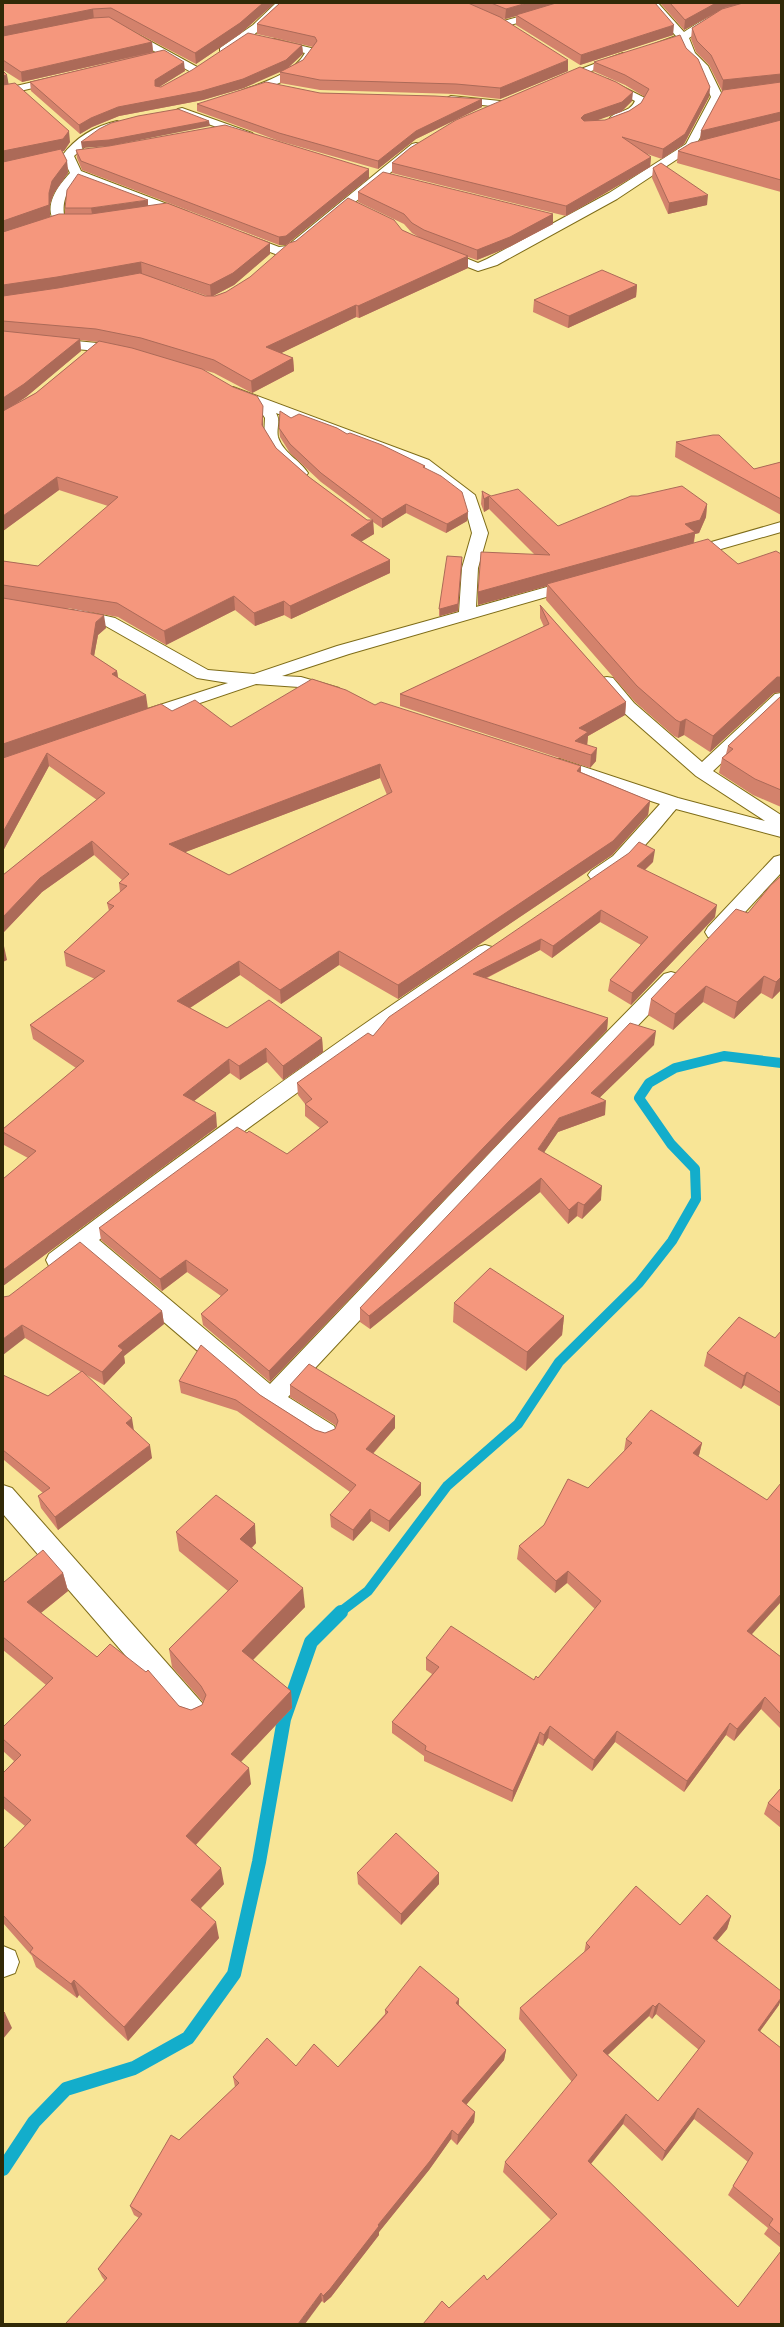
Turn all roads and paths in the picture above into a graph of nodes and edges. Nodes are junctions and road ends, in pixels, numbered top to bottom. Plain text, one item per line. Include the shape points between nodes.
1 (282, 3) edge
2 (580, 3) edge
3 (652, 3) edge
4 (720, 3) edge
5 (750, 3) edge
6 (716, 16) junction
7 (119, 27) edge
8 (516, 31) edge
9 (246, 36) junction
10 (683, 37) junction
11 (165, 54) junction
12 (214, 57) edge
13 (150, 58) edge
14 (566, 62) edge
15 (579, 71) junction
16 (8, 77) edge
17 (67, 78) edge
18 (185, 78) edge
19 (265, 85) junction
20 (544, 86) edge
21 (22, 88) junction
22 (286, 89) edge
23 (3, 92) edge
24 (730, 95) edge
25 (232, 97) edge
26 (717, 97) junction
27 (33, 99) edge
28 (443, 99) edge
29 (200, 106) edge
30 (180, 110) junction
31 (168, 112) edge
32 (474, 114) edge
33 (126, 121) edge
34 (603, 123) edge
35 (225, 128) junction
36 (202, 133) edge
37 (427, 138) edge
38 (262, 140) edge
39 (704, 147) edge
40 (685, 150) junction
41 (89, 153) edge
42 (68, 156) junction
43 (54, 157) edge
44 (366, 172) edge
45 (76, 173) junction
46 (380, 176) junction
47 (395, 180) edge
48 (348, 203) junction
49 (168, 209) junction
50 (359, 210) edge
51 (145, 213) edge
52 (552, 218) edge
53 (59, 220) junction
54 (72, 220) edge
55 (198, 220) edge
56 (567, 222) junction
57 (45, 225) edge
58 (227, 231) edge
59 (428, 247) edge
60 (284, 251) junction
61 (272, 261) edge
62 (3, 338) edge
63 (96, 347) junction
64 (137, 355) edge
65 (80, 361) edge
66 (221, 384) edge
67 (240, 395) junction
68 (310, 481) edge
69 (781, 527) edge
70 (669, 558) edge
71 (588, 580) edge
72 (531, 595) junction
73 (57, 612) edge
74 (468, 613) junction
75 (546, 613) edge
76 (598, 672) edge
77 (251, 679) junction
78 (352, 698) edge
79 (781, 698) edge
80 (124, 723) edge
81 (536, 758) edge
82 (702, 772) junction
83 (672, 802) junction
84 (781, 823) edge
85 (781, 831) edge
86 (781, 861) edge
87 (583, 886) edge
88 (502, 941) edge
89 (700, 947) edge
90 (685, 963) edge
91 (84, 1241) junction
92 (40, 1273) edge
93 (270, 1399) junction
94 (325, 1433) edge
95 (3, 1496) edge
96 (193, 1713) edge

1 - 9 street
2 - 8 street via 501,23
3 - 10 street
4 - 6 street
5 - 6 street via 741,9
6 - 10 street
7 - 11 street
9 - 12 street
9 - 19 street via 311,51 302,64
10 - 15 street
10 - 26 street via 690,54 703,66
11 - 13 street
11 - 18 street via 198,68
14 - 15 street
15 - 20 street
15 - 34 street via 641,100 640,105 631,113
16 - 21 street
17 - 21 street
19 - 22 street
19 - 25 street
21 - 23 street
21 - 27 street
24 - 26 street
26 - 40 street via 709,107 697,135
28 - 32 street via 505,102
29 - 30 street
30 - 31 street
30 - 35 street
33 - 42 street via 76,139
35 - 36 street
35 - 38 street
37 - 46 street via 404,153
39 - 40 street
40 - 56 street
41 - 42 street
42 - 43 street
42 - 45 street
44 - 46 street
45 - 49 street
45 - 53 street via 60,191 55,206
46 - 47 street
46 - 48 street
48 - 50 street
48 - 60 street via 291,249
49 - 51 street
49 - 55 street
52 - 56 street
53 - 54 street
53 - 57 street
56 - 59 street via 484,266 471,265
58 - 60 street
60 - 61 street
62 - 63 street
63 - 64 street
63 - 65 street
66 - 67 street
67 - 68 street via 264,404 272,418 271,437 283,457
67 - 74 street via 424,463 470,498 480,533 470,568
69 - 70 street
71 - 72 street
72 - 74 street
72 - 75 street
73 - 77 street via 109,621 203,674
74 - 77 street
76 - 82 street via 628,707
77 - 78 street via 301,682
77 - 80 street
79 - 82 street
81 - 83 street
82 - 84 street
83 - 85 street
83 - 87 street via 620,860
86 - 89 street
88 - 91 street via 413,1000 199,1152
90 - 93 street
91 - 92 street
91 - 93 street
93 - 94 street
95 - 96 street

